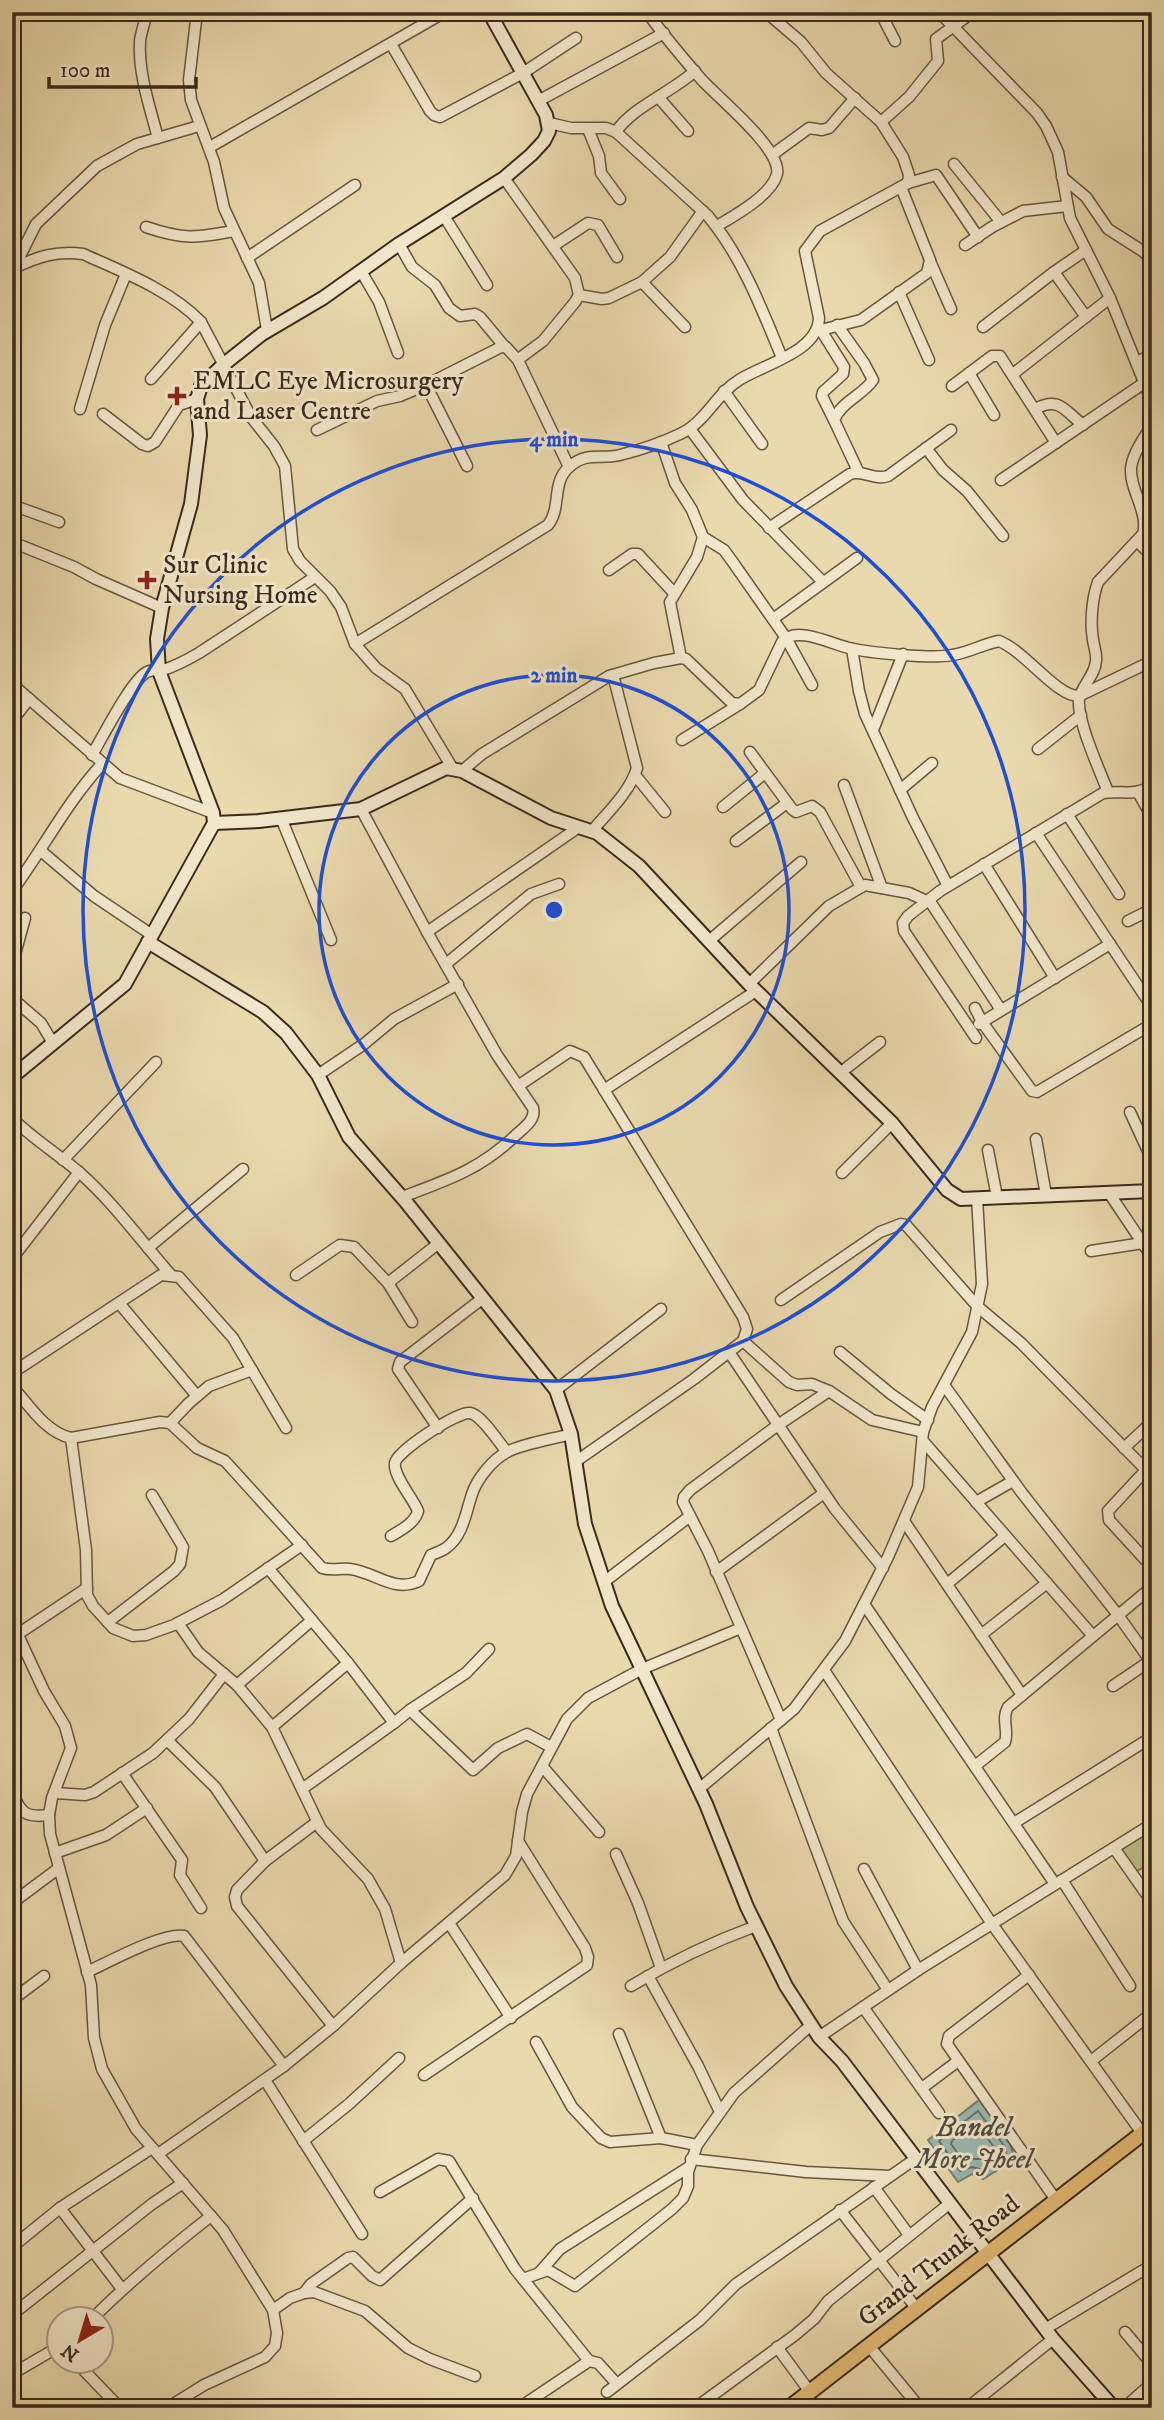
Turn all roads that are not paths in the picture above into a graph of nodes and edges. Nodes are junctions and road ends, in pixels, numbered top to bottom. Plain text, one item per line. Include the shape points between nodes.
1 (197, 12) edge
2 (445, 12) edge
3 (489, 12) edge
4 (647, 12) edge
5 (880, 12) edge
6 (939, 12) edge
7 (973, 12) edge
8 (146, 14) dead end
9 (772, 14) edge
10 (952, 26) junction
11 (664, 33) junction
12 (576, 38) dead end
13 (895, 41) dead end
14 (391, 44) junction
15 (695, 71) junction
16 (523, 73) junction
17 (659, 98) junction
18 (855, 98) junction
19 (540, 100) junction
20 (881, 122) junction
21 (549, 123) junction
22 (199, 126) junction
23 (588, 129) junction
24 (688, 131) dead end
25 (616, 132) junction
26 (158, 138) junction
27 (210, 147) junction
28 (772, 155) junction
29 (954, 164) dead end
30 (1062, 177) junction
31 (504, 178) junction
32 (355, 185) dead end
33 (904, 185) junction
34 (620, 199) dead end
35 (1067, 206) junction
36 (703, 211) junction
37 (444, 216) junction
38 (1001, 222) junction
39 (717, 226) junction
40 (146, 227) dead end
41 (234, 231) junction
42 (978, 237) junction
43 (399, 244) junction
44 (965, 245) dead end
45 (553, 246) junction
46 (1086, 250) junction
47 (617, 257) dead end
48 (247, 258) junction
49 (930, 260) junction
50 (1152, 261) edge
51 (13, 271) edge
52 (361, 271) junction
53 (1054, 272) junction
54 (126, 274) junction
55 (642, 282) junction
56 (487, 285) dead end
57 (899, 292) junction
58 (579, 295) junction
59 (1110, 298) junction
60 (951, 309) dead end
61 (1086, 317) junction
62 (201, 322) junction
63 (837, 326) junction
64 (685, 327) dead end
65 (983, 327) dead end
66 (820, 328) junction
67 (267, 330) junction
68 (503, 346) junction
69 (398, 353) dead end
70 (1152, 355) edge
71 (517, 358) junction
72 (782, 358) junction
73 (929, 360) dead end
74 (1136, 362) junction
75 (223, 365) junction
76 (969, 373) junction
77 (1013, 374) junction
78 (151, 379) dead end
79 (1144, 383) junction
80 (426, 385) junction
81 (952, 386) dead end
82 (724, 391) junction
83 (197, 399) junction
84 (1152, 402) edge
85 (80, 409) dead end
86 (1035, 409) junction
87 (103, 414) dead end
88 (994, 415) dead end
89 (834, 420) junction
90 (1152, 424) edge
91 (1083, 425) junction
92 (690, 429) junction
93 (317, 430) dead end
94 (951, 430) dead end
95 (660, 442) junction
96 (1056, 443) junction
97 (762, 444) dead end
98 (926, 448) junction
99 (467, 466) dead end
100 (569, 467) junction
101 (858, 471) junction
102 (1001, 480) dead end
103 (12, 505) edge
104 (59, 522) dead end
105 (769, 528) junction
106 (1003, 536) dead end
107 (703, 537) junction
108 (1138, 541) junction
109 (12, 542) edge
110 (1152, 556) edge
111 (857, 558) dead end
112 (609, 570) dead end
113 (315, 577) junction
114 (823, 582) junction
115 (674, 593) junction
116 (162, 608) junction
117 (773, 619) junction
118 (786, 638) junction
119 (355, 644) junction
120 (852, 649) junction
121 (903, 653) junction
122 (681, 658) junction
123 (1152, 661) edge
124 (159, 671) junction
125 (612, 675) junction
126 (12, 684) edge
127 (812, 685) dead end
128 (1079, 696) junction
129 (29, 699) junction
130 (740, 704) junction
131 (1081, 715) junction
132 (12, 721) edge
133 (873, 730) junction
134 (682, 740) dead end
135 (1038, 749) dead end
136 (750, 752) dead end
137 (92, 755) junction
138 (932, 763) dead end
139 (102, 764) junction
140 (457, 770) junction
141 (765, 773) junction
142 (635, 775) junction
143 (845, 785) dead end
144 (1152, 786) edge
145 (900, 790) junction
146 (1108, 792) junction
147 (1139, 794) junction
148 (787, 803) junction
149 (723, 807) dead end
150 (361, 809) junction
151 (665, 812) dead end
152 (1066, 814) junction
153 (1152, 817) edge
154 (214, 818) junction
155 (281, 818) junction
156 (585, 830) junction
157 (1036, 833) junction
158 (736, 841) dead end
159 (41, 850) junction
160 (801, 862) dead end
161 (984, 864) junction
162 (559, 884) dead end
163 (948, 886) junction
164 (861, 887) junction
165 (882, 888) junction
166 (12, 891) edge
167 (1119, 894) dead end
168 (927, 900) junction
169 (1152, 909) edge
170 (12, 915) edge
171 (1128, 921) dead end
172 (427, 932) junction
173 (150, 938) junction
174 (331, 940) dead end
175 (709, 941) junction
176 (1110, 944) junction
177 (446, 964) junction
178 (12, 965) edge
179 (1055, 978) junction
180 (457, 984) junction
181 (753, 988) junction
182 (12, 998) edge
183 (1152, 1007) edge
184 (975, 1009) dead end
185 (1001, 1010) junction
186 (982, 1022) junction
187 (1152, 1024) edge
188 (880, 1042) dead end
189 (53, 1043) junction
190 (156, 1062) dead end
191 (840, 1073) junction
192 (317, 1075) junction
193 (12, 1077) edge
194 (518, 1086) junction
195 (604, 1090) junction
196 (1130, 1112) dead end
197 (12, 1118) edge
198 (892, 1123) junction
199 (1036, 1139) dead end
200 (988, 1150) dead end
201 (1152, 1153) edge
202 (63, 1160) junction
203 (243, 1169) dead end
204 (79, 1172) junction
205 (842, 1172) dead end
206 (1152, 1191) edge
207 (1109, 1193) junction
208 (1046, 1195) junction
209 (401, 1196) junction
210 (997, 1197) junction
211 (977, 1198) junction
212 (439, 1243) junction
213 (1143, 1243) junction
214 (148, 1248) junction
215 (18, 1251) dead end
216 (1091, 1251) dead end
217 (1152, 1257) edge
218 (171, 1275) junction
219 (296, 1275) dead end
220 (388, 1283) junction
221 (483, 1298) junction
222 (781, 1300) dead end
223 (119, 1303) junction
224 (978, 1306) junction
225 (661, 1309) dead end
226 (412, 1322) dead end
227 (743, 1341) junction
228 (729, 1352) junction
229 (840, 1352) dead end
230 (252, 1370) junction
231 (12, 1373) edge
232 (944, 1385) junction
233 (12, 1386) edge
234 (556, 1390) junction
235 (829, 1391) junction
236 (197, 1396) junction
237 (928, 1420) junction
238 (1152, 1422) edge
239 (170, 1423) junction
240 (778, 1425) junction
241 (438, 1427) junction
242 (286, 1428) dead end
243 (571, 1434) junction
244 (923, 1437) junction
245 (71, 1438) junction
246 (1124, 1448) junction
247 (507, 1452) junction
248 (575, 1462) junction
249 (1149, 1473) edge
250 (1013, 1482) junction
251 (824, 1493) junction
252 (152, 1495) dead end
253 (976, 1502) junction
254 (690, 1516) junction
255 (904, 1521) junction
256 (1005, 1535) junction
257 (391, 1536) dead end
258 (302, 1545) junction
259 (1152, 1567) edge
260 (268, 1568) junction
261 (883, 1568) junction
262 (716, 1572) junction
263 (604, 1582) junction
264 (1047, 1583) junction
265 (947, 1584) junction
266 (1152, 1587) edge
267 (87, 1588) junction
268 (864, 1604) junction
269 (1118, 1615) junction
270 (312, 1620) junction
271 (12, 1622) edge
272 (108, 1622) junction
273 (178, 1623) junction
274 (741, 1628) junction
275 (18, 1634) junction
276 (981, 1635) junction
277 (1093, 1636) junction
278 (489, 1649) dead end
279 (1151, 1662) edge
280 (348, 1663) junction
281 (642, 1669) junction
282 (824, 1670) junction
283 (223, 1674) junction
284 (237, 1685) junction
285 (1113, 1686) dead end
286 (1022, 1695) junction
287 (410, 1710) junction
288 (781, 1720) junction
289 (394, 1723) junction
290 (272, 1727) junction
291 (771, 1728) junction
292 (1152, 1737) edge
293 (167, 1740) junction
294 (551, 1747) junction
295 (542, 1766) junction
296 (975, 1766) junction
297 (122, 1773) junction
298 (302, 1789) junction
299 (699, 1789) junction
300 (12, 1792) edge
301 (55, 1793) junction
302 (147, 1808) junction
303 (49, 1815) junction
304 (317, 1822) junction
305 (1014, 1823) junction
306 (1152, 1824) edge
307 (599, 1832) dead end
308 (518, 1840) junction
309 (1114, 1848) junction
310 (55, 1853) junction
311 (616, 1854) dead end
312 (265, 1861) junction
313 (59, 1868) junction
314 (864, 1870) dead end
315 (1059, 1882) junction
316 (1152, 1902) edge
317 (12, 1903) edge
318 (201, 1908) dead end
319 (449, 1923) junction
320 (992, 1924) junction
321 (756, 1926) junction
322 (401, 1963) junction
323 (661, 1968) junction
324 (918, 1970) junction
325 (87, 1972) junction
326 (1029, 1975) junction
327 (44, 1976) dead end
328 (648, 1976) junction
329 (631, 1986) dead end
330 (1130, 1986) dead end
331 (888, 1990) junction
332 (12, 2000) edge
333 (863, 2007) junction
334 (1152, 2013) edge
335 (511, 2018) junction
336 (811, 2025) junction
337 (333, 2026) junction
338 (620, 2034) dead end
339 (819, 2037) junction
340 (536, 2042) dead end
341 (399, 2058) dead end
342 (958, 2061) junction
343 (1091, 2061) junction
344 (284, 2066) junction
345 (424, 2075) dead end
346 (265, 2080) junction
347 (922, 2088) junction
348 (720, 2112) junction
349 (939, 2113) dead end
350 (1147, 2129) edge
351 (661, 2138) junction
352 (303, 2141) junction
353 (696, 2145) junction
354 (155, 2151) junction
355 (915, 2159) junction
356 (690, 2163) junction
357 (891, 2176) junction
358 (183, 2183) junction
359 (874, 2187) junction
360 (380, 2192) dead end
361 (473, 2199) junction
362 (1056, 2200) junction
363 (949, 2204) junction
364 (60, 2208) junction
365 (840, 2210) junction
366 (211, 2216) junction
367 (362, 2234) dead end
368 (909, 2235) junction
369 (12, 2247) edge
370 (92, 2250) junction
371 (987, 2254) junction
372 (878, 2259) junction
373 (1152, 2265) edge
374 (539, 2273) junction
375 (523, 2279) junction
376 (122, 2289) junction
377 (303, 2293) junction
378 (108, 2304) edge
379 (273, 2309) junction
380 (917, 2309) junction
381 (18, 2310) dead end
382 (1125, 2332) dead end
383 (1049, 2334) junction
384 (869, 2346) junction
385 (777, 2347) junction
386 (46, 2354) edge
387 (589, 2361) junction
388 (1152, 2364) edge
389 (12, 2374) edge
390 (87, 2374) edge
391 (475, 2376) dead end
392 (617, 2384) junction
393 (1152, 2384) edge
394 (607, 2392) dead end
395 (810, 2392) junction
396 (120, 2408) edge
397 (167, 2408) edge
398 (519, 2408) edge
399 (695, 2408) edge
400 (789, 2408) edge
401 (920, 2408) edge
402 (967, 2408) edge
403 (1114, 2408) edge
404 (1124, 2408) edge

1 - 22 street via 189,80
2 - 14 street
3 - 16 street
4 - 11 street
5 - 13 street
6 - 10 street
7 - 10 street
8 - 26 street via 140,41 142,64
9 - 18 street
10 - 20 street via 936,39 938,61
10 - 30 street via 1037,113 1058,152
11 - 15 street
11 - 19 street
12 - 16 street
14 - 16 street via 437,117
14 - 27 street
15 - 17 street
15 - 28 street
16 - 19 street
17 - 24 street
17 - 25 street via 629,116
18 - 20 street
18 - 28 street via 829,128 809,128
19 - 21 street
20 - 33 street via 909,175
21 - 23 street
21 - 31 street via 544,141
22 - 26 street
22 - 27 street
23 - 25 street
23 - 34 street via 601,173
25 - 36 street
26 - 51 street via 97,166 36,224
27 - 41 street
28 - 39 street via 777,174 773,182
29 - 38 street
30 - 35 street
30 - 50 street via 1086,197 1108,229
31 - 37 street
31 - 45 street
32 - 48 street
33 - 42 street via 936,175
33 - 49 street
33 - 66 street via 820,231 805,251
35 - 38 street via 1023,211
35 - 46 street
36 - 39 street
36 - 55 street via 670,257
37 - 43 street
37 - 56 street
38 - 42 street
39 - 72 street via 753,287
40 - 41 street via 182,238
41 - 48 street
42 - 44 street
43 - 52 street
43 - 68 street via 412,267 435,285 449,308 460,316 480,317
45 - 47 street via 593,222
45 - 58 street via 575,278
46 - 53 street
46 - 59 street
48 - 67 street via 259,283
49 - 57 street via 927,272
49 - 60 street
51 - 54 street via 43,255 72,252
52 - 67 street
52 - 69 street
53 - 61 street
53 - 65 street
54 - 62 street via 191,311
54 - 85 street
55 - 58 street via 608,298
55 - 64 street
57 - 63 street via 862,320
57 - 73 street
58 - 71 street via 543,341
59 - 61 street
59 - 74 street
61 - 77 street
62 - 75 street
62 - 78 street
63 - 66 street
63 - 89 street via 873,380
66 - 72 street
66 - 89 street via 844,367 822,396
67 - 75 street
68 - 71 street
68 - 80 street
70 - 74 street
71 - 100 street
72 - 82 street
74 - 79 street
75 - 83 street via 201,386
75 - 113 street via 285,466 293,548
76 - 77 street via 996,355
76 - 81 street
76 - 88 street
77 - 86 street
79 - 84 street
79 - 91 street
80 - 93 street via 377,401
80 - 99 street
82 - 92 street
82 - 97 street
83 - 87 street via 179,405 148,446
83 - 116 street via 200,435 191,503
86 - 91 street via 1054,402
86 - 96 street
89 - 101 street
90 - 108 street via 1131,466 1146,525
91 - 96 street
92 - 95 street
92 - 105 street
94 - 98 street
95 - 100 street via 613,456 588,457
95 - 107 street
96 - 102 street
98 - 101 street via 881,478
98 - 106 street
100 - 119 street via 558,482 557,508 548,525
101 - 105 street
103 - 104 street
105 - 114 street
107 - 115 street via 697,557
107 - 117 street via 724,550
108 - 110 street
108 - 128 street via 1098,582 1092,636 1097,662
109 - 116 street
111 - 114 street
112 - 115 street via 638,554
113 - 119 street via 341,607
113 - 124 street via 199,653
114 - 117 street
115 - 122 street via 670,602
116 - 124 street via 157,639
117 - 118 street
118 - 120 street via 802,635
118 - 127 street
118 - 130 street via 759,690
119 - 140 street via 376,668 405,689
120 - 121 street
120 - 133 street via 862,704
121 - 128 street via 953,655 999,641 1018,650 1062,691
121 - 133 street
122 - 125 street
122 - 130 street via 732,703
123 - 128 street
124 - 137 street via 144,673 136,682
124 - 154 street
125 - 140 street
125 - 142 street via 637,768
126 - 129 street
128 - 131 street
129 - 132 street
129 - 137 street
130 - 134 street
131 - 135 street
131 - 146 street
133 - 145 street
136 - 141 street
137 - 139 street
138 - 145 street
139 - 154 street via 120,778
139 - 159 street
140 - 150 street via 446,768
140 - 156 street via 551,818
141 - 148 street
141 - 149 street
142 - 151 street
142 - 156 street
143 - 165 street
144 - 147 street
145 - 163 street
146 - 147 street
146 - 152 street
147 - 153 street
148 - 158 street
148 - 164 street via 796,811 812,807 820,812
150 - 155 street
150 - 172 street
152 - 157 street
152 - 167 street
154 - 155 street
154 - 173 street
155 - 174 street
156 - 172 street
156 - 175 street via 597,833 639,866
157 - 161 street
157 - 176 street
159 - 166 street
159 - 173 street
160 - 175 street
161 - 163 street
161 - 179 street
162 - 177 street via 531,894
163 - 168 street
164 - 165 street
164 - 181 street via 829,906
165 - 168 street
168 - 185 street
168 - 186 street via 908,916 904,930 973,1033
169 - 171 street
170 - 178 street via 24,921
172 - 177 street
173 - 189 street via 125,984
173 - 192 street via 263,1012 286,1033
175 - 181 street
176 - 179 street
176 - 183 street
177 - 180 street
179 - 185 street
180 - 192 street via 394,1019
180 - 194 street
181 - 191 street
181 - 195 street
182 - 189 street via 41,1023
184 - 186 street
185 - 186 street
186 - 187 street via 1037,1092
188 - 191 street
189 - 193 street
190 - 202 street
191 - 198 street
192 - 209 street via 349,1137
194 - 195 street via 570,1051 584,1057
194 - 209 street via 535,1113 498,1153 458,1177
195 - 227 street via 743,1317 747,1329
196 - 201 street
197 - 202 street
198 - 205 street
198 - 211 street via 947,1190 961,1199
199 - 208 street
200 - 210 street
202 - 204 street
203 - 214 street
204 - 214 street
204 - 215 street
206 - 207 street
207 - 208 street
207 - 213 street
208 - 210 street
209 - 212 street
210 - 211 street
211 - 224 street via 982,1284
212 - 220 street
212 - 221 street
213 - 216 street
213 - 217 street
214 - 218 street
218 - 223 street via 161,1275
218 - 230 street via 190,1287 233,1338
219 - 220 street via 340,1245 349,1244
220 - 226 street
221 - 234 street
221 - 241 street via 400,1362 398,1369
222 - 224 street via 880,1232 901,1224 914,1232
223 - 231 street
223 - 236 street
224 - 232 street via 972,1332
224 - 246 street
225 - 234 street
227 - 228 street
227 - 235 street via 789,1382
228 - 240 street
228 - 248 street
229 - 237 street
230 - 236 street via 209,1386
230 - 242 street
232 - 237 street
232 - 250 street
233 - 245 street via 47,1426
234 - 243 street
235 - 240 street
235 - 244 street via 873,1420
236 - 239 street
237 - 244 street
238 - 246 street
239 - 245 street
239 - 258 street via 197,1448 225,1461
240 - 251 street
240 - 254 street via 690,1490 684,1502
241 - 247 street via 471,1413
241 - 257 street via 395,1461 418,1511 410,1524
243 - 247 street
243 - 248 street
244 - 253 street
244 - 255 street via 918,1487
245 - 267 street
246 - 249 street
247 - 258 street via 479,1480 465,1521 452,1542 431,1555 419,1581 391,1584 352,1569 322,1568
248 - 263 street via 585,1524
249 - 259 street via 1107,1515
250 - 253 street
250 - 269 street
251 - 261 street
251 - 262 street
252 - 272 street via 183,1547 180,1564
253 - 256 street
254 - 262 street
254 - 263 street
255 - 261 street
255 - 265 street
256 - 264 street
256 - 265 street
258 - 260 street
260 - 270 street
260 - 273 street via 222,1601
261 - 268 street
262 - 274 street
263 - 281 street
264 - 276 street
264 - 277 street
265 - 276 street
266 - 269 street
267 - 272 street via 93,1606
267 - 275 street
268 - 282 street
268 - 296 street
269 - 277 street
269 - 279 street
270 - 280 street
270 - 284 street
271 - 275 street
272 - 273 street via 133,1636
273 - 283 street via 198,1653
274 - 281 street
274 - 288 street
275 - 301 street via 65,1726 71,1748
276 - 286 street
277 - 286 street
278 - 287 street via 466,1672
279 - 285 street
280 - 289 street
280 - 290 street
281 - 294 street via 588,1698 567,1718
281 - 299 street
282 - 288 street
282 - 320 street
283 - 284 street
283 - 293 street
284 - 290 street
286 - 296 street via 1004,1715 1005,1742
287 - 289 street
287 - 294 street via 473,1770 498,1748 527,1734
288 - 291 street
289 - 298 street
290 - 298 street
291 - 299 street
291 - 331 street via 843,1921
292 - 305 street
293 - 297 street
293 - 312 street via 215,1787
294 - 295 street
295 - 307 street
295 - 308 street via 527,1794
296 - 305 street
297 - 301 street via 85,1795
297 - 302 street
298 - 304 street
299 - 321 street
300 - 303 street via 27,1815
301 - 303 street
302 - 310 street via 106,1835
302 - 318 street via 182,1860 180,1875
303 - 310 street
304 - 312 street
304 - 322 street via 368,1879 386,1909
305 - 315 street
306 - 309 street
308 - 319 street via 516,1856 505,1875
308 - 335 street via 588,1957 587,1965
309 - 315 street
309 - 316 street
310 - 313 street
311 - 323 street
312 - 337 street via 237,1890 237,1906
313 - 317 street
313 - 325 street
314 - 324 street
315 - 320 street
315 - 330 street
319 - 322 street
319 - 335 street
320 - 324 street
320 - 326 street
321 - 323 street
321 - 336 street
322 - 337 street
323 - 328 street
324 - 331 street
325 - 344 street via 160,1939 184,1936
325 - 354 street via 102,2070 136,2129
326 - 342 street via 949,2036 947,2044
326 - 343 street
327 - 332 street
328 - 329 street
328 - 348 street
331 - 333 street
333 - 339 street
333 - 347 street
334 - 343 street
335 - 345 street
336 - 339 street
336 - 348 street
337 - 344 street
338 - 351 street
339 - 355 street
340 - 351 street via 572,2107 601,2138 610,2142
341 - 352 street
342 - 347 street
342 - 362 street
343 - 350 street
344 - 346 street
346 - 352 street
346 - 354 street
347 - 349 street
348 - 353 street
350 - 362 main road, Grand Trunk Road
351 - 353 street
352 - 367 street
353 - 356 street
354 - 358 street
354 - 364 street
355 - 357 street
355 - 363 street
356 - 357 street
356 - 374 street via 560,2249
356 - 374 street via 683,2198 584,2280 575,2286 554,2272
357 - 359 street
358 - 366 street
358 - 370 street
359 - 365 street
359 - 368 street
360 - 361 street via 438,2159 446,2159
361 - 375 street
361 - 377 street via 380,2280 353,2257
362 - 371 main road, Grand Trunk Road
363 - 368 street
363 - 371 street
364 - 369 street
364 - 370 street
365 - 372 street
365 - 392 street via 736,2284 699,2320
366 - 376 street
366 - 379 street
368 - 372 street
370 - 376 street
370 - 381 street
371 - 380 main road, Grand Trunk Road
371 - 383 street
372 - 380 street
372 - 385 street
373 - 383 street
374 - 375 street
375 - 387 street
376 - 378 street
377 - 379 street
377 - 391 street via 314,2292 365,2311 408,2348
379 - 397 street via 278,2333 275,2346 265,2357
380 - 384 main road, Grand Trunk Road
382 - 388 street
383 - 402 street
383 - 403 street
384 - 395 main road, Grand Trunk Road
384 - 401 street
385 - 395 street
385 - 399 street
386 - 389 street
387 - 392 street via 598,2363
387 - 398 street
390 - 396 street
392 - 394 street
393 - 404 street
395 - 400 main road, Grand Trunk Road

